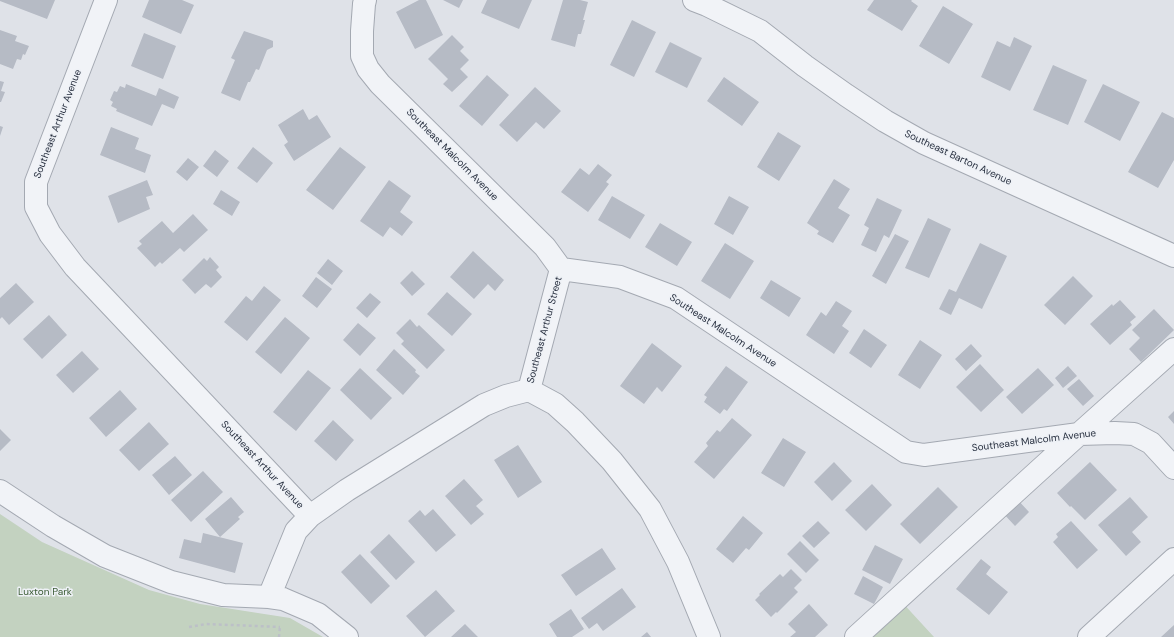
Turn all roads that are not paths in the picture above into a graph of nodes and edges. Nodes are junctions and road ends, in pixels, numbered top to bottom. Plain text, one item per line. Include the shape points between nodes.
1 (106, 0) edge
2 (365, 0) edge
3 (694, 0) edge
4 (1174, 256) edge
5 (561, 269) junction
6 (1174, 349) edge
7 (529, 390) junction
8 (1079, 434) junction
9 (1174, 468) edge
10 (0, 490) edge
11 (310, 516) junction
12 (1174, 558) edge
13 (269, 597) junction
14 (346, 637) edge
15 (709, 637) edge
16 (856, 637) edge
17 (1089, 637) edge

1 - 11 street, Southeast Arthur Avenue via 36,182 36,207 50,234 75,267
2 - 5 street, Southeast Malcolm Avenue via 362,56 368,69 380,84 545,247
3 - 4 street, Southeast Barton Avenue via 760,31 846,95 924,144
5 - 7 street, Southeast Arthur Street
5 - 8 street, Southeast Malcolm Avenue via 620,277 676,298 906,452 924,455
6 - 8 street
7 - 11 street, Southeast Arthur Avenue via 484,405 346,490
7 - 15 street via 555,404 575,422 612,461 650,509 678,562
8 - 9 street, Southeast Malcolm Avenue via 1134,434 1152,443
8 - 16 street
10 - 13 street via 53,526 105,556 171,582 223,595
11 - 13 street via 296,531
12 - 17 street
13 - 14 street via 318,614

